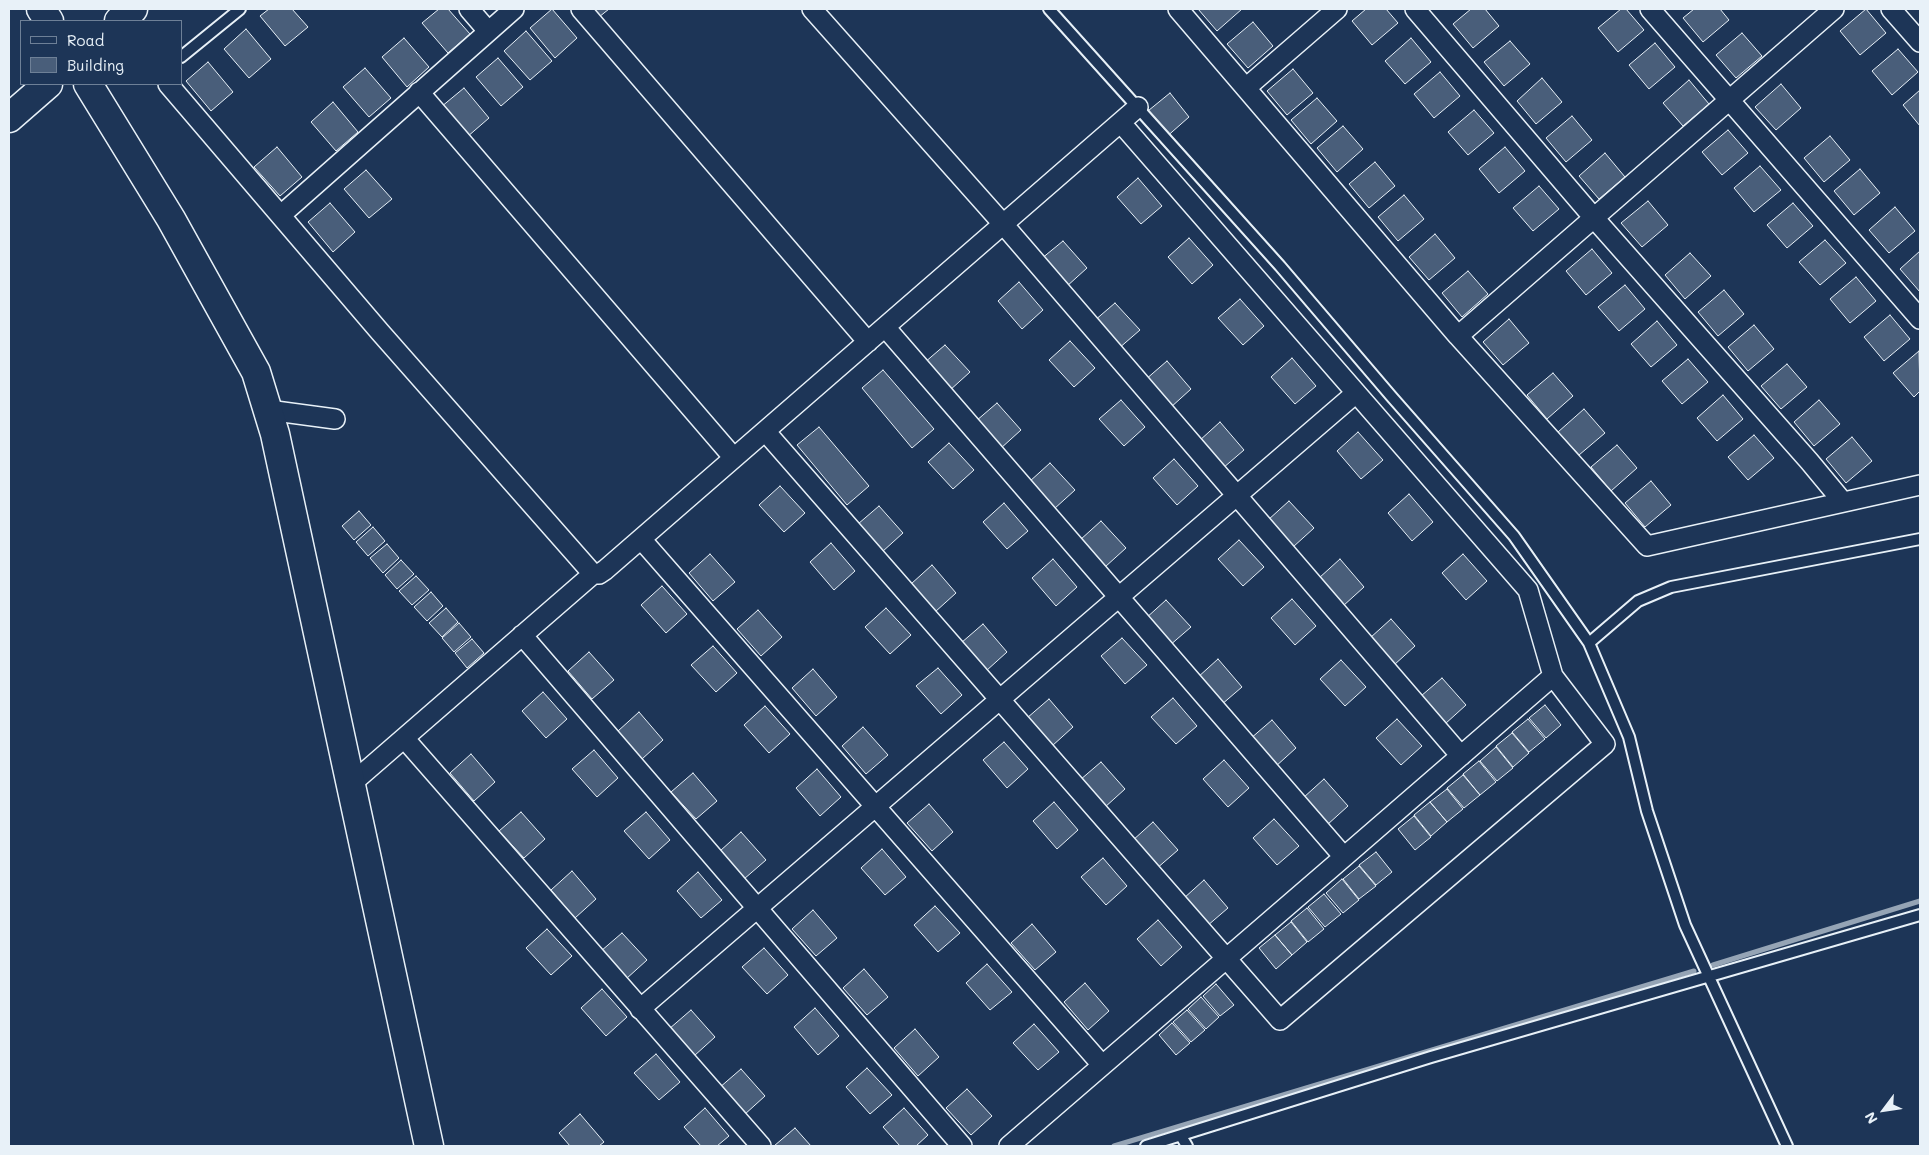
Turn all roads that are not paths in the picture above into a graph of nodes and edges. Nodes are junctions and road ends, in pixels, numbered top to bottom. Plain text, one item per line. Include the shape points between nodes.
1 (42, 9) edge
2 (133, 9) edge
3 (240, 9) edge
4 (469, 9) edge
5 (514, 9) edge
6 (581, 9) edge
7 (812, 9) edge
8 (1049, 9) edge
9 (1178, 9) edge
10 (1336, 9) edge
11 (1415, 9) edge
12 (1650, 9) edge
13 (1834, 9) edge
14 (1892, 9) edge
15 (48, 20) edge
16 (120, 20) edge
17 (488, 31) junction
18 (1920, 42) edge
19 (182, 56) edge
20 (47, 85) edge
21 (89, 85) edge
22 (169, 85) edge
23 (1247, 88) junction
24 (419, 92) junction
25 (1729, 101) junction
26 (1138, 107) junction
27 (9, 118) edge
28 (1121, 123) junction
29 (281, 215) junction
30 (1594, 218) junction
31 (1003, 224) junction
32 (1920, 319) edge
33 (885, 327) junction
34 (1458, 336) junction
35 (868, 342) junction
36 (1356, 393) junction
37 (268, 410) junction
38 (335, 418) dead end
39 (765, 431) junction
40 (734, 458) junction
41 (1920, 485) edge
42 (1237, 495) junction
43 (1843, 502) junction
44 (641, 539) junction
45 (1920, 539) edge
46 (593, 574) junction
47 (1119, 597) junction
48 (522, 635) junction
49 (1590, 643) junction
50 (1553, 676) junction
51 (1000, 699) junction
52 (404, 738) junction
53 (1460, 756) junction
54 (351, 784) junction
55 (875, 806) junction
56 (1344, 857) junction
57 (757, 908) junction
58 (1920, 915) edge
59 (1226, 958) junction
60 (1709, 976) junction
61 (640, 1008) junction
62 (1102, 1065) junction
63 (1181, 1136) junction
64 (429, 1146) edge
65 (761, 1146) edge
66 (962, 1146) edge
67 (1008, 1146) edge
68 (1146, 1146) edge
69 (1187, 1146) edge
70 (1787, 1146) edge

1 - 15 main road
2 - 16 main road
3 - 19 lane
4 - 17 street
5 - 17 street
6 - 35 street
7 - 31 street
8 - 26 lane
9 - 23 street
10 - 23 street
11 - 30 street
12 - 25 street
13 - 25 street
14 - 18 street
17 - 24 street
20 - 27 main road
21 - 37 main road via 171,219 252,363
22 - 29 street
23 - 34 street
24 - 29 street
24 - 40 street
25 - 30 street
25 - 32 street
26 - 28 street
26 - 49 lane via 1514,536
28 - 31 street
28 - 36 street
29 - 46 street
30 - 34 street
30 - 43 street
31 - 33 street
31 - 42 street
33 - 35 street
33 - 47 street
34 - 43 street via 1647,546
35 - 39 street
36 - 42 street
36 - 50 street via 1528,590
37 - 38 street
37 - 54 main road
39 - 40 street
39 - 51 street
40 - 44 street
41 - 43 street
42 - 47 street
42 - 53 street
44 - 46 street via 605,570
44 - 55 street
45 - 49 lane via 1671,587 1638,600
46 - 48 street
47 - 51 street
47 - 56 street
48 - 52 street
48 - 57 street
49 - 60 lane via 1630,737 1653,830 1685,925
50 - 53 street
50 - 59 street via 1604,744 1280,1020
51 - 55 street
51 - 59 street
52 - 54 street
52 - 61 street
53 - 56 street
54 - 64 main road
55 - 57 street
55 - 62 street
56 - 59 street
57 - 61 street
57 - 66 street
58 - 60 lane
59 - 62 street
60 - 63 lane via 1431,1057
60 - 70 lane
61 - 65 street
62 - 67 street
63 - 68 lane
63 - 69 lane

